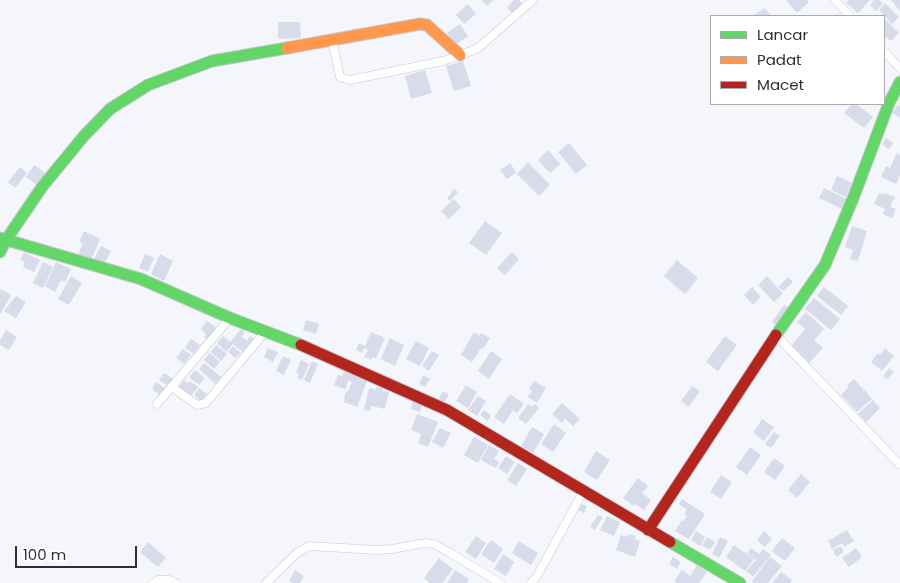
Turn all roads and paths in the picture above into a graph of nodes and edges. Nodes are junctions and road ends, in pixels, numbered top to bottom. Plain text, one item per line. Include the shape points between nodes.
1 (533, 0) edge
2 (835, 0) edge
3 (849, 15) edge
4 (332, 40) junction
5 (885, 52) edge
6 (460, 55) junction
7 (900, 68) edge
8 (900, 82) edge
9 (3, 239) edge
10 (0, 252) edge
11 (230, 318) junction
12 (264, 332) junction
13 (776, 335) junction
14 (172, 386) junction
15 (157, 404) dead end
16 (900, 465) edge
17 (583, 492) junction
18 (648, 530) junction
19 (153, 583) edge
20 (176, 583) edge
21 (266, 583) edge
22 (500, 583) edge
23 (531, 583) edge
24 (740, 583) edge

1 - 6 street via 478,48
2 - 3 street
4 - 6 street via 420,24 427,25
4 - 6 street via 340,77 350,80
4 - 9 street via 212,61 148,85 110,109 83,137
5 - 7 street
8 - 13 street via 825,265
9 - 10 street
9 - 11 street via 141,279
11 - 12 street
11 - 14 street
12 - 14 street via 206,403 197,405
12 - 17 street via 307,347 447,410
13 - 16 street
13 - 18 street
14 - 15 street
17 - 18 street
17 - 23 street
18 - 24 street
19 - 20 street via 158,580
21 - 22 street via 297,553 309,546 377,550 425,543 434,544

